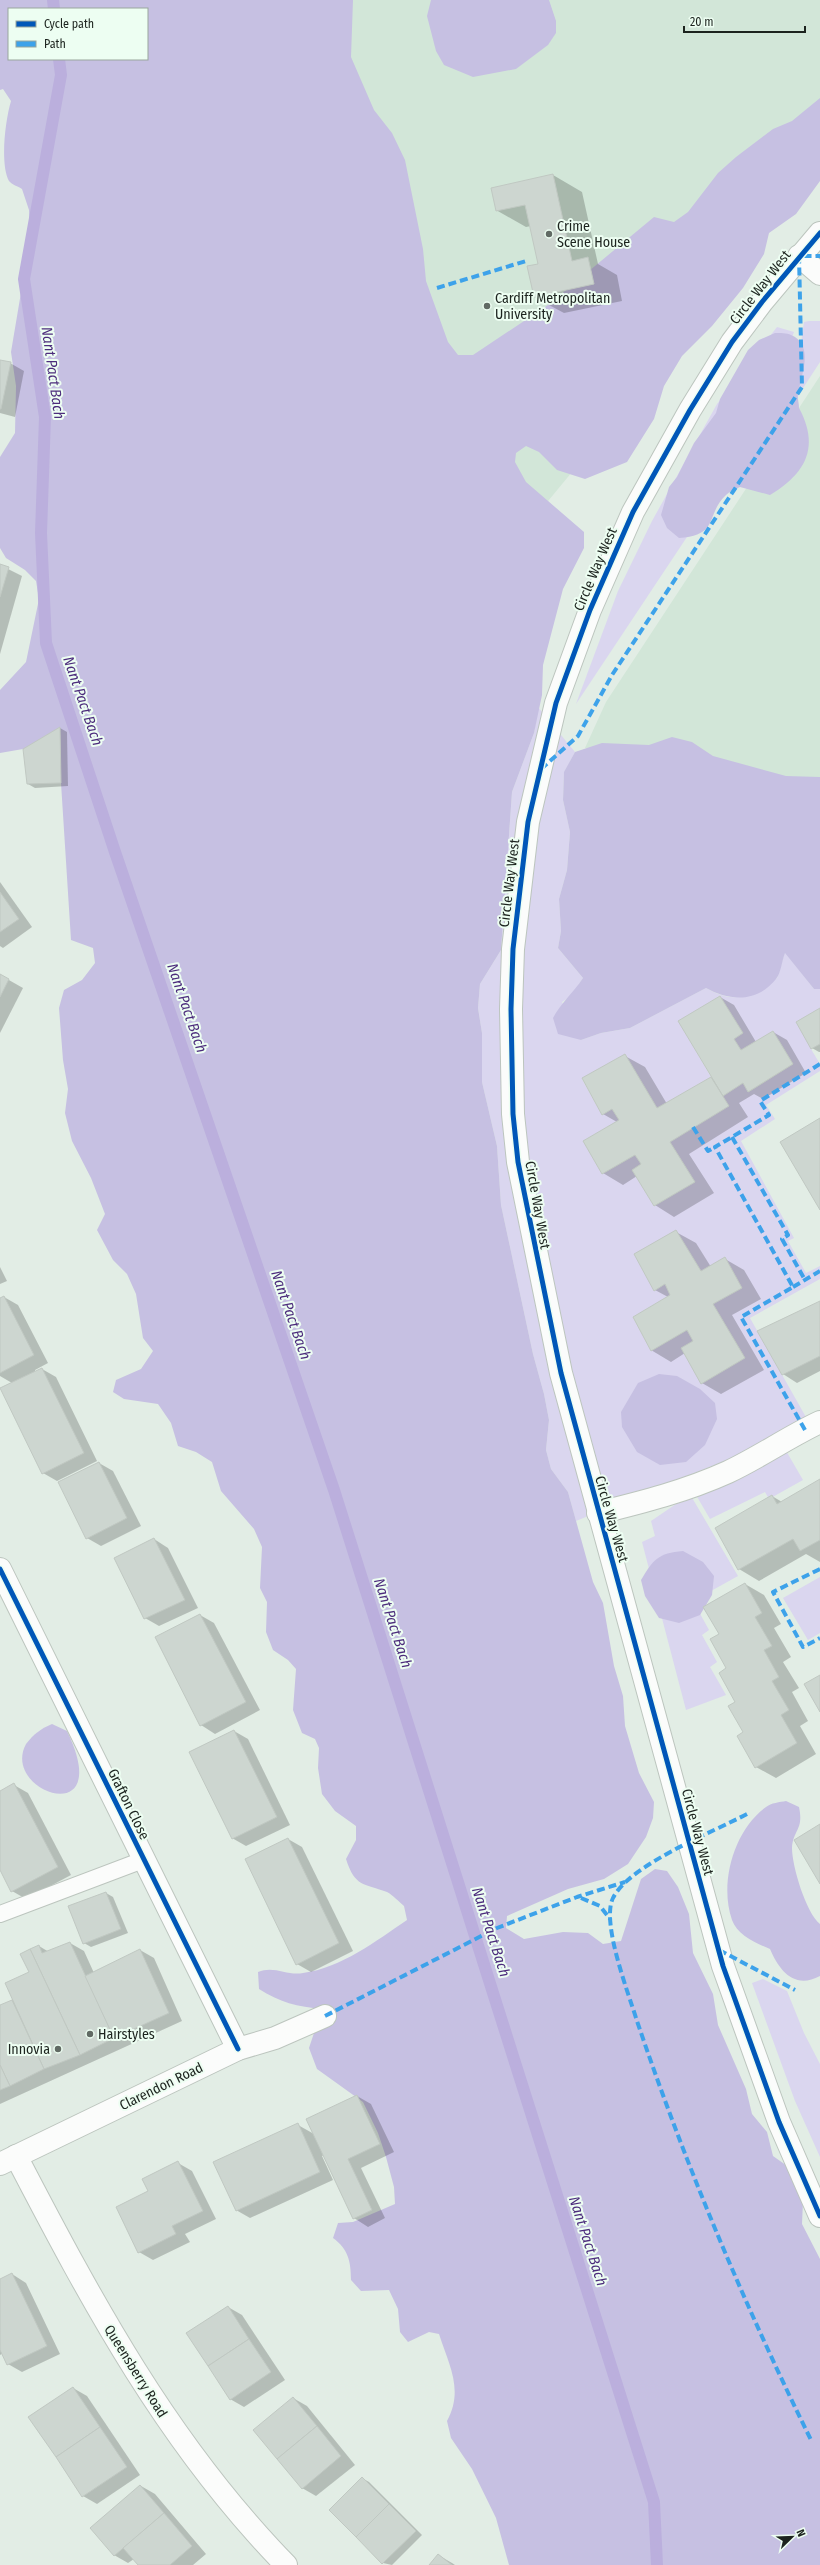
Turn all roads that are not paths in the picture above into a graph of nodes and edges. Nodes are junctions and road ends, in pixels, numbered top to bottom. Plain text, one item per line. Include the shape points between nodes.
1 (820, 233) edge
2 (799, 256) junction
3 (820, 274) edge
4 (820, 1422) edge
5 (598, 1513) junction
6 (0, 1568) edge
7 (143, 1860) junction
8 (0, 1914) edge
9 (325, 2016) dead end
10 (238, 2049) junction
11 (8, 2160) edge
12 (820, 2216) edge
13 (286, 2565) edge

1 - 2 street, Circle Way West
2 - 3 street
2 - 5 street, Circle Way West via 732,342 664,454 633,512 593,603 556,703 528,822 513,949 511,1009 518,1162 561,1373
4 - 5 street via 723,1474 664,1497
5 - 12 street, Circle Way West via 723,1966 780,2122
6 - 7 street, Grafton Close
7 - 8 lane
7 - 10 street, Grafton Close
9 - 10 street, Clarendon Road via 274,2038
10 - 11 street, Clarendon Road
11 - 13 street, Queensberry Road via 132,2368 198,2463 264,2543

